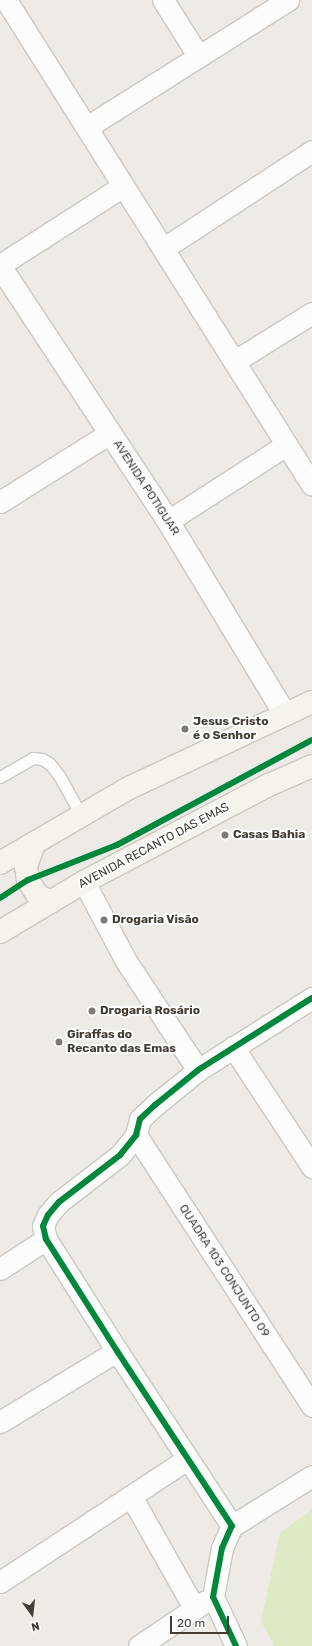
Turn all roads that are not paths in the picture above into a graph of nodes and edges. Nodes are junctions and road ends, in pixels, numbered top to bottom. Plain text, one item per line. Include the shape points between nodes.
1 (6, 0) edge
2 (163, 0) edge
3 (288, 0) edge
4 (198, 57) junction
5 (87, 127) junction
6 (312, 151) edge
7 (123, 186) junction
8 (164, 248) junction
9 (0, 265) edge
10 (312, 313) edge
11 (235, 361) junction
12 (110, 433) junction
13 (286, 445) junction
14 (312, 485) edge
15 (0, 502) edge
16 (168, 521) junction
17 (312, 702) edge
18 (285, 714) junction
19 (312, 766) edge
20 (0, 777) edge
21 (81, 815) junction
22 (34, 842) junction
23 (0, 863) edge
24 (84, 882) junction
25 (50, 902) junction
26 (0, 932) edge
27 (312, 998) edge
28 (233, 1047) junction
29 (198, 1070) junction
30 (136, 1135) junction
31 (312, 1167) edge
32 (46, 1239) junction
33 (0, 1269) edge
34 (117, 1351) junction
35 (312, 1406) edge
36 (0, 1422) edge
37 (187, 1459) junction
38 (312, 1476) edge
39 (131, 1496) junction
40 (232, 1526) junction
41 (0, 1582) edge
42 (213, 1597) junction
43 (194, 1608) junction
44 (139, 1646) edge
45 (236, 1646) edge

1 - 5 street
2 - 4 street
3 - 4 street
4 - 5 street
5 - 7 street
6 - 8 street
7 - 8 street
7 - 9 street
8 - 11 street
9 - 12 street, AVENIDA POTIGUAR
10 - 11 street
11 - 13 street
12 - 15 street
12 - 16 street, AVENIDA POTIGUAR
13 - 14 street
13 - 16 street
16 - 18 street, AVENIDA POTIGUAR
17 - 18 main road
18 - 21 main road via 129,788
19 - 24 main road, AVENIDA RECANTO DAS EMAS via 269,785
20 - 21 lane via 33,758 42,758 60,777
21 - 22 main road
22 - 23 main road
22 - 25 main road via 26,866 28,880 35,892
24 - 25 main road, AVENIDA RECANTO DAS EMAS
24 - 29 street via 126,961
25 - 26 main road, AVENIDA RECANTO DAS EMAS
27 - 28 street
28 - 29 street
28 - 31 street
29 - 30 street via 140,1119
30 - 32 street via 120,1155 59,1202 43,1226
30 - 35 street, QUADRA 103 CONJUNTO 09
32 - 33 street
32 - 34 street
34 - 36 street
34 - 37 street
37 - 39 street
37 - 40 street
38 - 40 street
39 - 41 street
39 - 43 street
40 - 42 street via 222,1548
42 - 43 street
42 - 45 street
43 - 44 street

